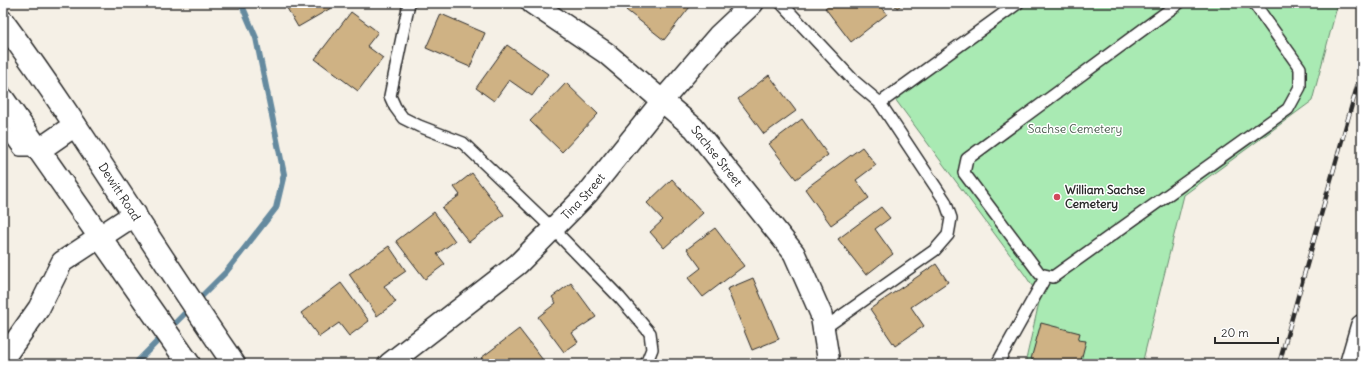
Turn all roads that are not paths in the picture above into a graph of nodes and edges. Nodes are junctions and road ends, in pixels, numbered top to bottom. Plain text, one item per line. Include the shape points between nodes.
1 (409, 3) edge
2 (532, 3) edge
3 (753, 3) edge
4 (781, 3) edge
5 (1018, 3) edge
6 (1179, 3) edge
7 (1254, 3) edge
8 (3, 22) edge
9 (3, 99) edge
10 (662, 101) junction
11 (880, 104) junction
12 (76, 125) junction
13 (3, 127) edge
14 (39, 150) junction
15 (135, 214) junction
16 (553, 229) junction
17 (100, 237) junction
18 (1046, 276) junction
19 (1362, 326) edge
20 (823, 330) junction
21 (3, 359) edge
22 (186, 359) edge
23 (234, 364) edge
24 (389, 364) edge
25 (646, 364) edge
26 (827, 364) edge
27 (997, 364) edge
28 (1351, 364) edge

1 - 16 lane via 390,96 395,108 403,118 418,126 463,143
2 - 10 street, Sachse Street via 606,53
3 - 10 street, Tina Street via 718,36
4 - 11 lane via 854,81
5 - 11 lane
6 - 18 lane via 967,159 964,173 1040,274
7 - 18 lane via 1300,68 1300,87 1288,109 1053,277
8 - 12 main road, Dewitt Road
9 - 14 main road
10 - 16 street, Tina Street via 588,193
10 - 20 street, Sachse Street via 694,128 794,253 821,314
11 - 20 lane via 945,201 951,218 948,235 935,250
12 - 14 main road
12 - 15 main road, Dewitt Road
13 - 14 lane via 20,150
14 - 17 main road
15 - 17 main road
15 - 23 main road, Dewitt Road
16 - 24 street, Tina Street via 518,264
16 - 25 lane via 650,333 652,349
17 - 21 street via 62,262 39,308
17 - 22 main road
18 - 27 lane
19 - 28 main road
20 - 26 street, Sachse Street

